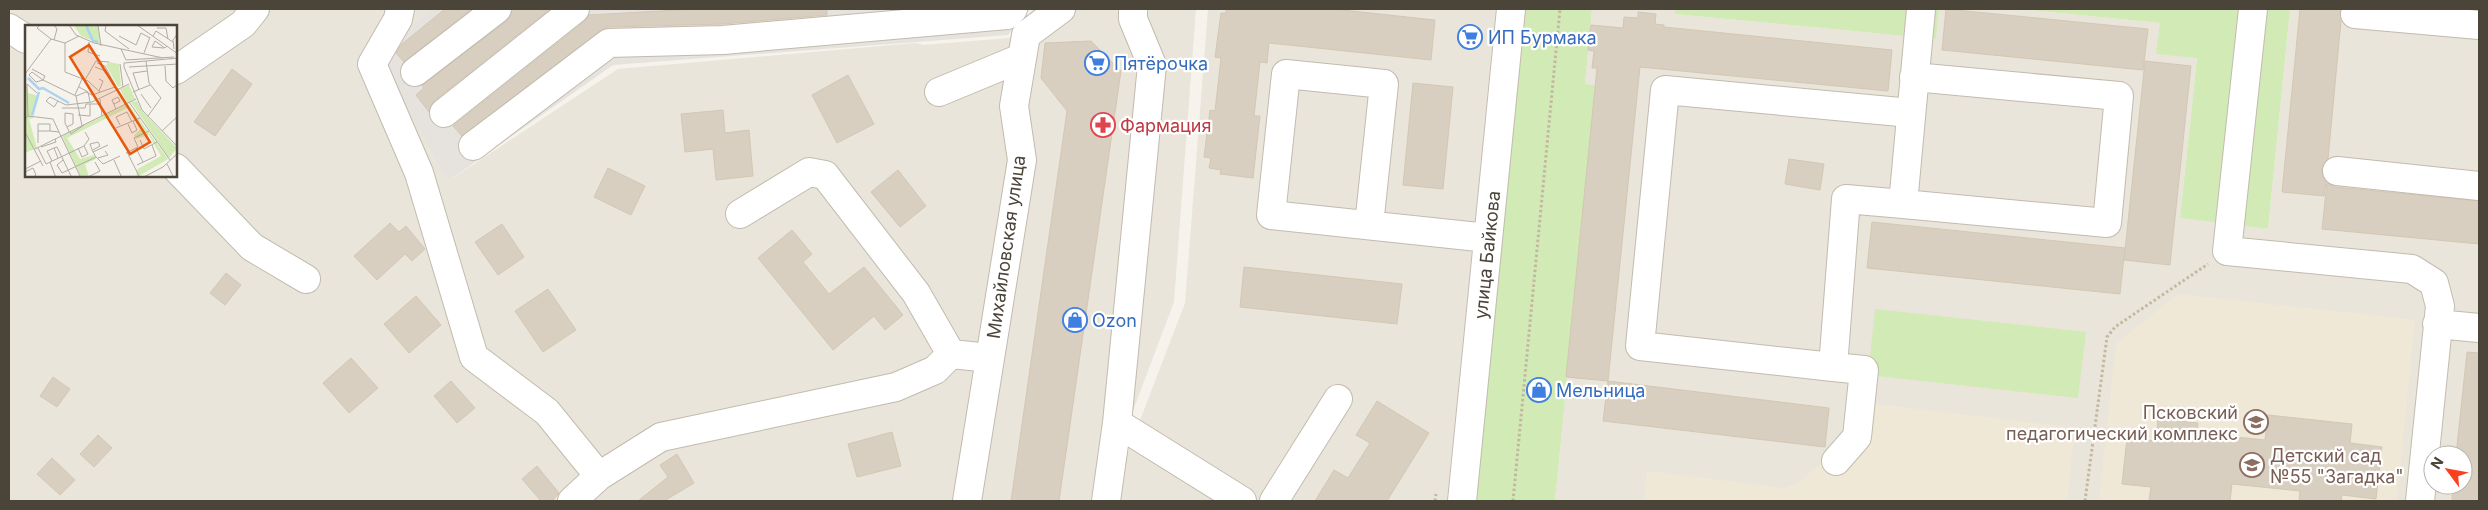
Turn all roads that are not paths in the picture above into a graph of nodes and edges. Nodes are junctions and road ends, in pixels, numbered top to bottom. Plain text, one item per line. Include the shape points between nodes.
1 (255, 9) edge
2 (400, 9) edge
3 (497, 9) edge
4 (575, 9) edge
5 (1013, 9) edge
6 (1061, 9) edge
7 (1133, 9) edge
8 (1511, 9) edge
9 (1921, 9) edge
10 (2253, 9) edge
11 (2355, 14) dead end
12 (2479, 25) edge
13 (9, 28) edge
14 (25, 38) edge
15 (1021, 58) junction
16 (178, 69) edge
17 (415, 72) dead end
18 (1914, 77) junction
19 (940, 92) dead end
20 (444, 113) dead end
21 (1911, 113) junction
22 (473, 146) dead end
23 (178, 170) edge
24 (2337, 171) dead end
25 (2479, 186) edge
26 (1903, 204) junction
27 (740, 214) dead end
28 (1369, 225) junction
29 (1488, 238) junction
30 (306, 279) dead end
31 (2437, 324) junction
32 (2479, 328) edge
33 (951, 354) junction
34 (990, 358) junction
35 (1832, 367) junction
36 (1338, 399) dead end
37 (1116, 423) junction
38 (1836, 461) dead end
39 (599, 476) junction
40 (1211, 493) edge
41 (572, 501) edge
42 (967, 501) edge
43 (1106, 501) edge
44 (1242, 501) edge
45 (1274, 501) edge
46 (1462, 501) edge
47 (2420, 501) edge

1 - 16 street via 243,24
2 - 39 street via 398,19 372,64 419,173 474,357 547,412
3 - 17 street
4 - 20 street
5 - 22 street via 1007,15 723,40 609,43
6 - 15 street, Михайловская улица via 1026,35
7 - 37 street via 1133,19 1152,65
8 - 29 street, улица Байкова
9 - 18 street
10 - 31 street via 2227,251 2412,269 2434,283 2440,306
11 - 12 street
13 - 14 street
15 - 19 street
15 - 34 street, Михайловская улица via 1014,106 1022,160
18 - 21 street
18 - 26 street via 2119,96 2107,222
21 - 26 street
21 - 35 street via 1666,90 1640,346
23 - 30 street via 252,247
24 - 25 street
26 - 35 street via 1846,199
27 - 33 street via 809,172 826,175 916,293
28 - 28 street via 1271,215 1286,74 1384,84
28 - 29 street
29 - 46 street, улица Байкова
31 - 32 street
31 - 47 street
33 - 34 street
33 - 39 street via 935,370 896,387 661,437
34 - 42 street, Михайловская улица
35 - 38 street via 1864,370 1858,437
36 - 45 street
37 - 40 street
37 - 43 street
39 - 41 street
40 - 44 street

